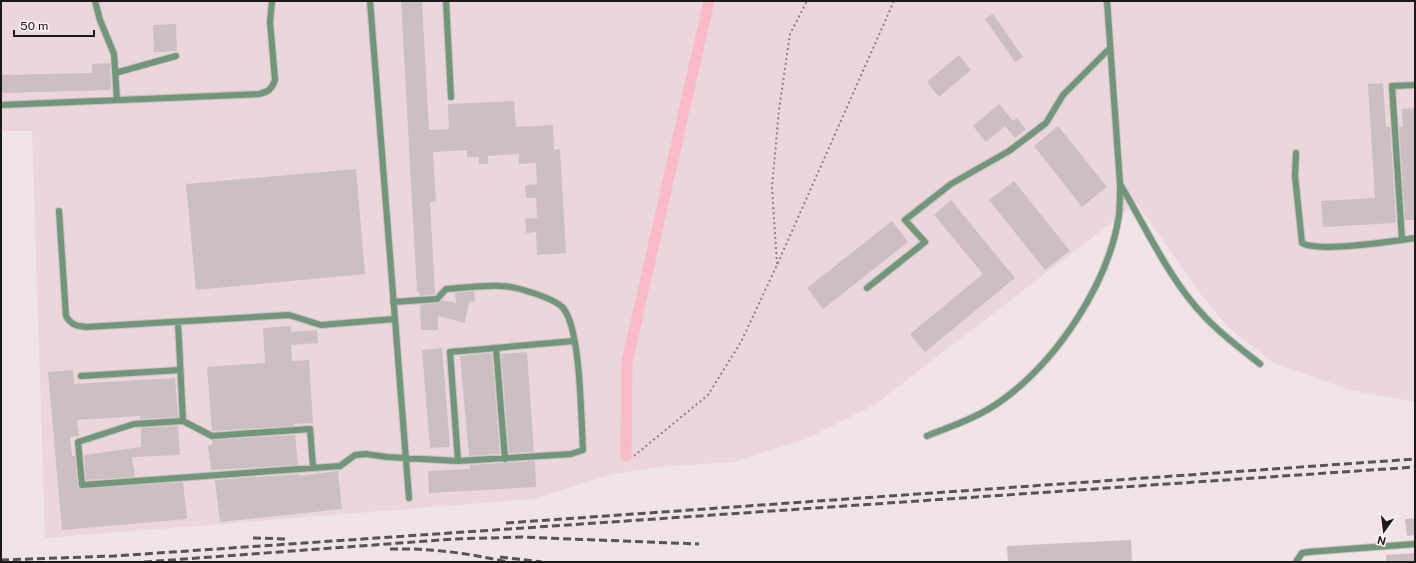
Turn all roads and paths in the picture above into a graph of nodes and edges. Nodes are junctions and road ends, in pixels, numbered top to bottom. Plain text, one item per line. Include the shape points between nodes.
1 (95, 1) edge
2 (272, 1) edge
3 (370, 1) edge
4 (446, 1) edge
5 (807, 1) edge
6 (894, 1) edge
7 (1107, 1) edge
8 (1110, 48) junction
9 (176, 56) dead end
10 (115, 73) junction
11 (1415, 85) edge
12 (451, 97) dead end
13 (117, 100) junction
14 (1, 105) edge
15 (1296, 154) dead end
16 (1120, 184) junction
17 (59, 211) dead end
18 (1415, 238) edge
19 (1402, 240) junction
20 (777, 265) junction
21 (867, 288) dead end
22 (393, 302) junction
23 (394, 319) junction
24 (178, 322) junction
25 (574, 341) junction
26 (496, 348) junction
27 (1260, 364) dead end
28 (180, 370) junction
29 (81, 376) dead end
30 (183, 421) junction
31 (927, 436) dead end
32 (634, 456) dead end
33 (405, 458) junction
34 (504, 459) junction
35 (458, 461) junction
36 (313, 468) junction
37 (409, 498) dead end
38 (1415, 544) edge
39 (1296, 562) edge

1 - 10 lane via 114,54
2 - 13 lane via 270,22 275,80 267,92
3 - 22 lane
4 - 12 lane
5 - 20 path via 790,34 779,110 772,187
6 - 20 path
7 - 8 lane
8 - 16 lane
8 - 21 lane via 1063,95 1046,123 1009,151 951,184 905,220 925,242
9 - 10 lane
10 - 13 lane
11 - 19 lane via 1392,86
13 - 14 lane
15 - 19 lane via 1295,176 1302,243 1313,247
16 - 27 lane via 1186,294 1205,318
16 - 31 lane via 1119,214 1104,270 1085,306 1049,357 1027,380 1000,402 967,420
17 - 24 lane via 66,316 70,322 86,327
18 - 19 lane
20 - 32 path via 741,342 708,395
22 - 23 lane
22 - 25 lane via 437,299 446,288 502,286 556,302 564,309
23 - 24 lane via 322,325 289,315
23 - 33 lane
24 - 28 lane
25 - 26 lane
25 - 34 lane via 584,450 571,454
26 - 34 lane
26 - 35 lane via 450,352
28 - 29 lane
28 - 30 lane
30 - 36 lane via 212,436 310,429
30 - 36 lane via 134,424 78,442 82,484
33 - 35 lane
33 - 36 lane via 355,455 340,466
33 - 37 lane
34 - 35 lane
38 - 39 lane via 1308,552 1302,553

